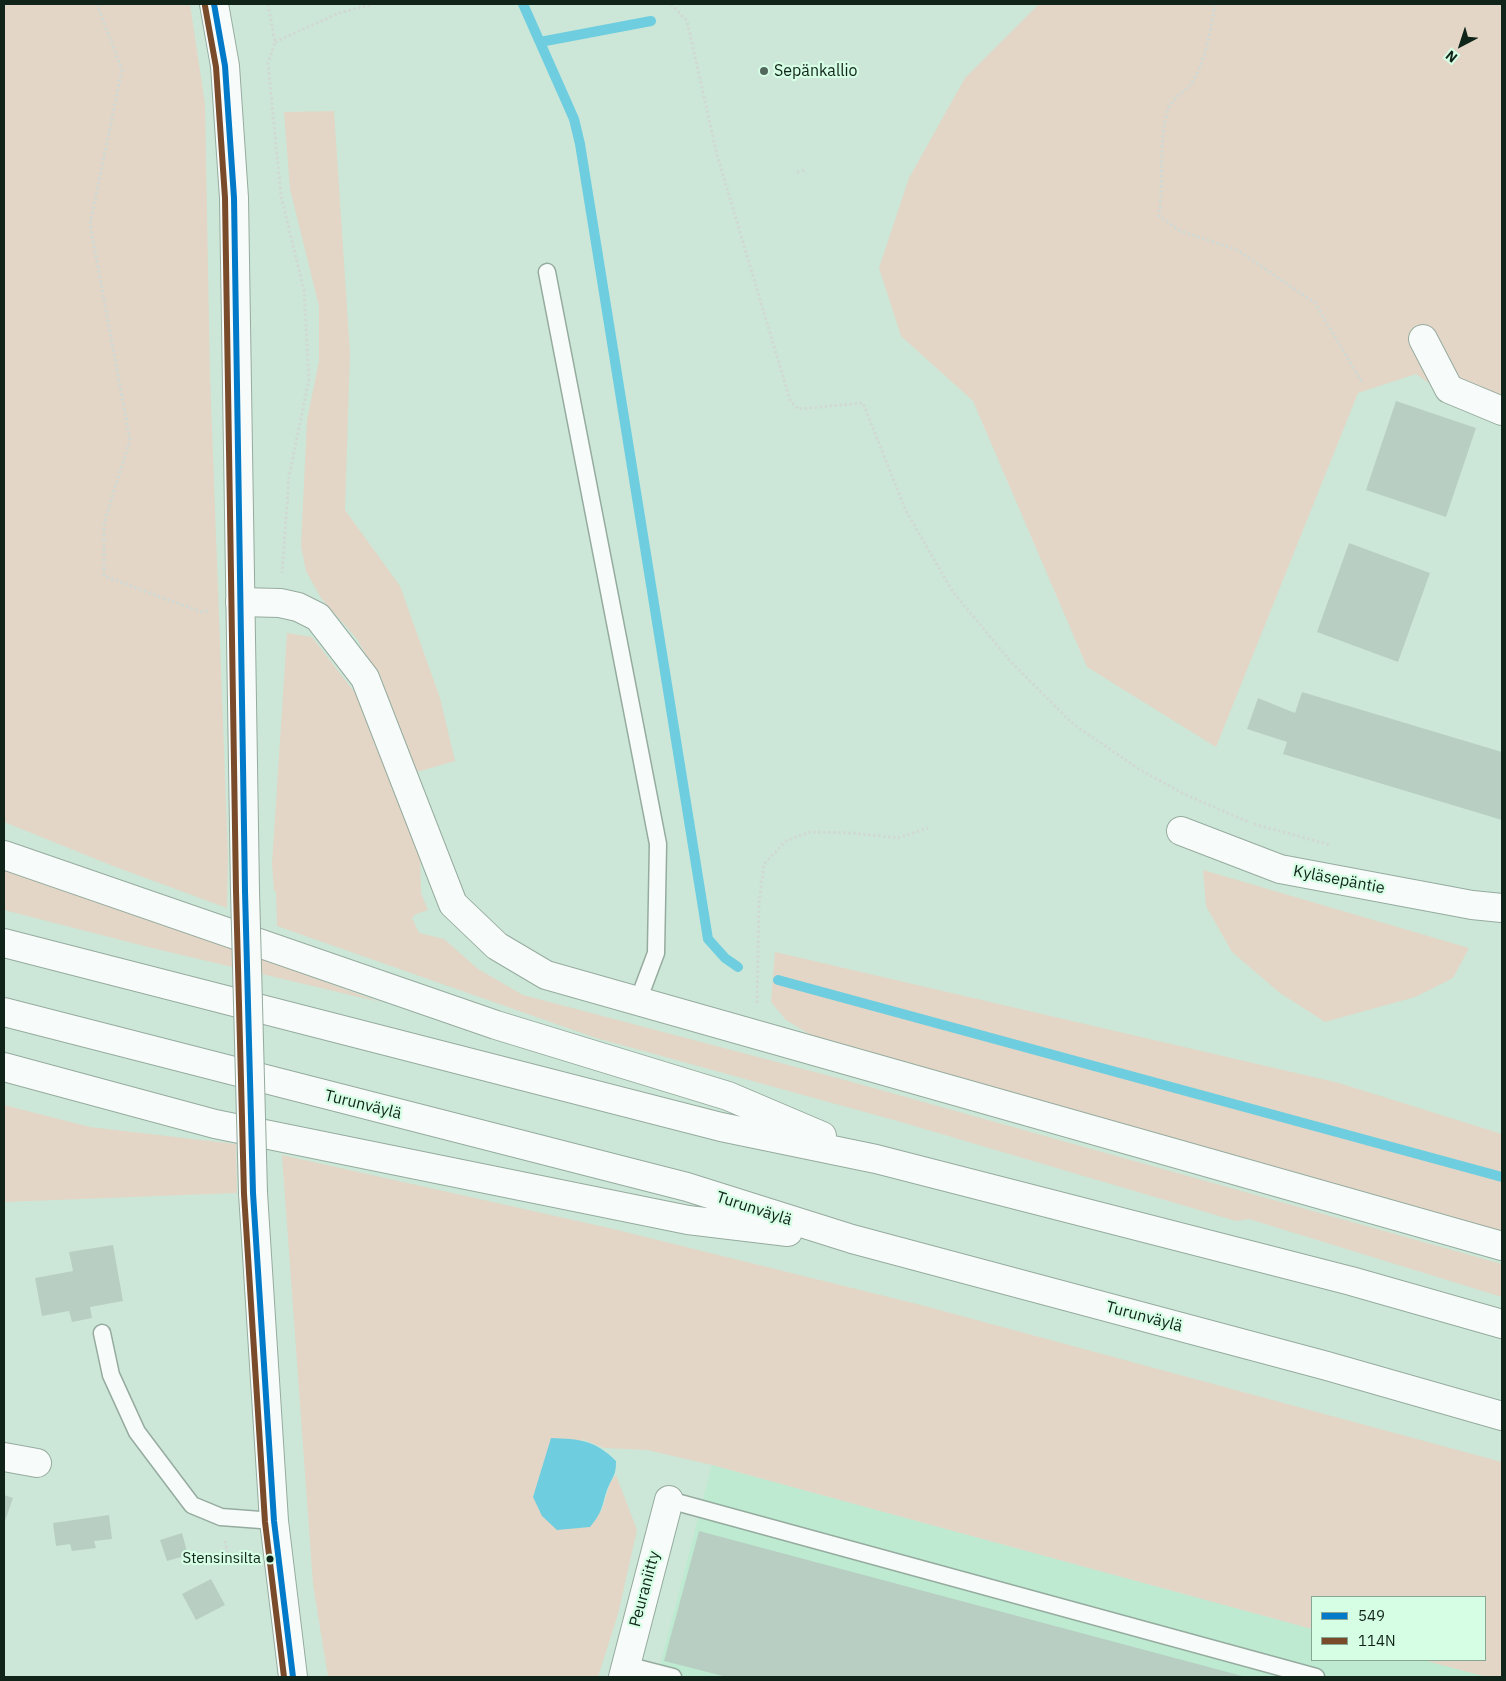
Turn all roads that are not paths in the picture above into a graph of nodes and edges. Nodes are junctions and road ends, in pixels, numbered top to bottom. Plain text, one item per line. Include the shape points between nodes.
1 (214, 4) edge
2 (548, 272) dead end
3 (1423, 339) dead end
4 (1502, 411) edge
5 (240, 602) junction
6 (1181, 831) dead end
7 (4, 855) edge
8 (1502, 908) edge
9 (4, 943) edge
10 (638, 1001) junction
11 (4, 1012) edge
12 (4, 1067) edge
13 (876, 1159) junction
14 (852, 1240) junction
15 (1502, 1246) edge
16 (1502, 1324) edge
17 (102, 1333) dead end
18 (1502, 1416) edge
19 (4, 1457) edge
20 (37, 1463) dead end
21 (669, 1500) joint
22 (274, 1521) junction
23 (624, 1671) edge
24 (294, 1677) edge
25 (673, 1677) edge
26 (1316, 1677) edge

1 - 5 main road via 225,66 234,198
2 - 10 lane via 658,844 656,953
3 - 4 main road via 1449,389
5 - 10 main road via 280,603 318,617 365,678 453,904 497,946 546,975
5 - 22 main road, bridge via 253,1193
6 - 8 main road, Kyläsepäntie via 1280,869
7 - 13 main road via 496,1025 728,1096
9 - 13 main road via 721,1127
10 - 15 main road
11 - 14 main road, Turunväylä via 687,1187
12 - 14 main road via 215,1124 688,1220
13 - 16 main road via 1351,1281
14 - 18 main road, Turunväylä
17 - 22 lane via 111,1375 137,1432 192,1505 221,1517
19 - 20 main road
21 - 23 main road, Peuraniitty
21 - 26 lane
22 - 24 main road
23 - 25 lane

